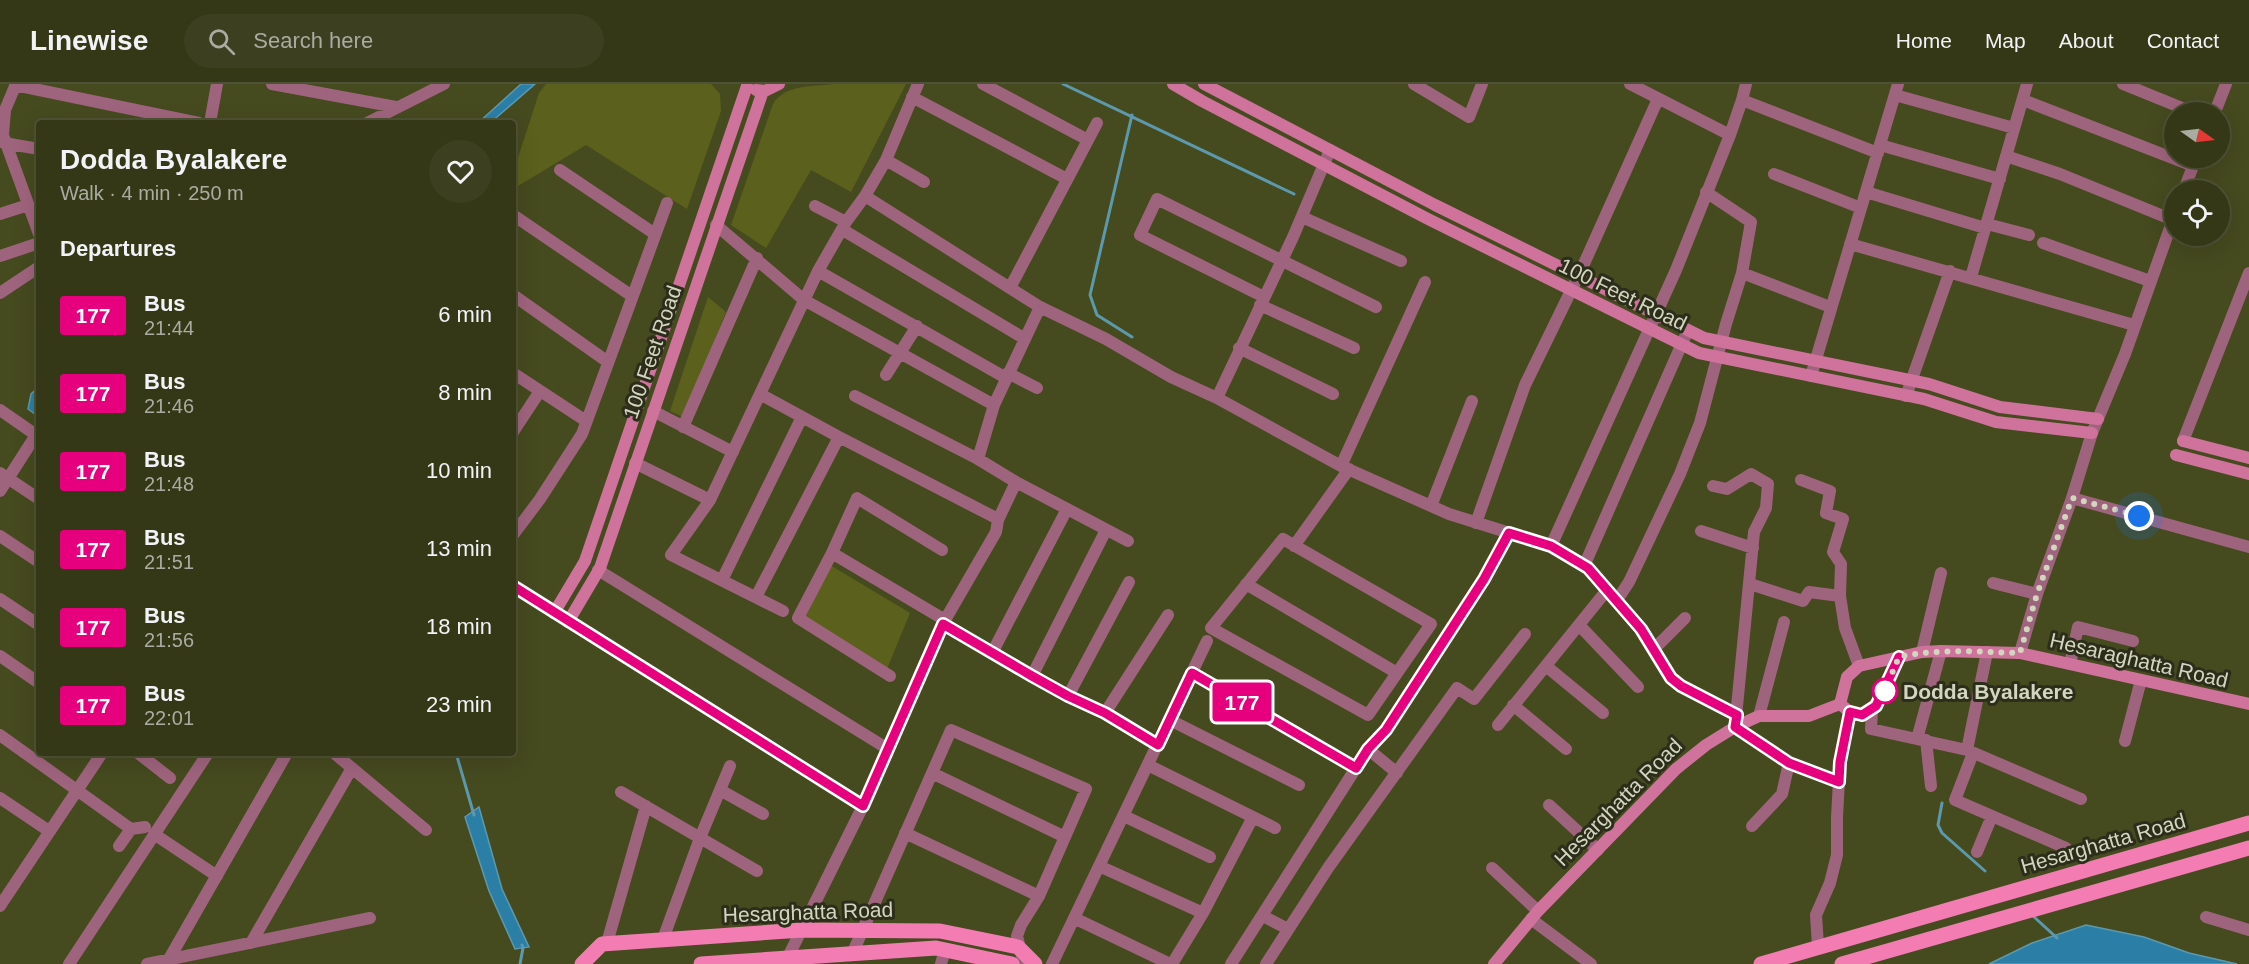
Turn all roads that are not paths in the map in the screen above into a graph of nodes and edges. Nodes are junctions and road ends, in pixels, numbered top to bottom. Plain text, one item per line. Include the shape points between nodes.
1 (217, 84) edge
2 (272, 84) edge
3 (444, 84) edge
4 (779, 84) edge
5 (918, 84) edge
6 (983, 84) edge
7 (1173, 84) edge
8 (1414, 84) edge
9 (1482, 84) edge
10 (1746, 84) edge
11 (2027, 84) edge
12 (2123, 84) edge
13 (2226, 84) edge
14 (16, 85) edge
15 (746, 85) edge
16 (1208, 85) edge
17 (1636, 85) edge
18 (1897, 89) edge
19 (342, 90) edge
20 (762, 91) junction
21 (912, 97) junction
22 (1658, 99) junction
23 (1742, 100) junction
24 (2023, 100) junction
25 (1202, 101) junction
26 (2167, 102) edge
27 (2219, 102) edge
28 (396, 107) junction
29 (185, 120) edge
30 (211, 120) edge
31 (372, 120) edge
32 (1097, 123) dead end
33 (2014, 128) junction
34 (1730, 135) junction
35 (1088, 140) junction
36 (4, 143) junction
37 (36, 148) edge
38 (1879, 149) junction
39 (1330, 150) junction
40 (2164, 151) edge
41 (2006, 156) junction
42 (5, 160) edge
43 (886, 160) junction
44 (1324, 165) junction
45 (560, 170) dead end
46 (1774, 174) dead end
47 (1067, 179) junction
48 (2000, 179) junction
49 (924, 182) dead end
50 (1706, 192) junction
51 (1866, 192) junction
52 (865, 196) junction
53 (31, 202) edge
54 (667, 203) dead end
55 (815, 206) dead end
56 (1861, 208) junction
57 (2164, 213) edge
58 (0, 214) edge
59 (516, 217) edge
60 (1302, 217) junction
61 (36, 222) edge
62 (716, 225) junction
63 (844, 226) junction
64 (1986, 226) junction
65 (655, 234) junction
66 (2029, 235) dead end
67 (2043, 243) dead end
68 (36, 244) edge
69 (1850, 244) junction
70 (2164, 244) edge
71 (0, 256) edge
72 (757, 258) junction
73 (1282, 259) junction
74 (1401, 261) dead end
75 (36, 269) edge
76 (818, 271) junction
77 (1950, 271) junction
78 (1742, 273) junction
79 (2249, 273) edge
80 (1578, 276) junction
81 (1971, 277) junction
82 (2150, 281) junction
83 (1425, 282) dead end
84 (1011, 286) dead end
85 (1571, 290) junction
86 (0, 293) edge
87 (632, 296) junction
88 (516, 297) edge
89 (804, 300) junction
90 (1262, 301) junction
91 (1825, 305) dead end
92 (1040, 307) junction
93 (1376, 307) dead end
94 (1655, 314) junction
95 (2134, 325) junction
96 (917, 326) junction
97 (1648, 328) junction
98 (1688, 330) junction
99 (1025, 339) junction
100 (1721, 342) junction
101 (1682, 345) junction
102 (1239, 348) junction
103 (1354, 348) dead end
104 (900, 353) junction
105 (1717, 357) junction
106 (1815, 361) junction
107 (608, 362) junction
108 (516, 375) edge
109 (886, 375) dead end
110 (1007, 376) junction
111 (1811, 376) junction
112 (1912, 381) junction
113 (1037, 388) dead end
114 (540, 391) junction
115 (760, 394) junction
116 (1333, 394) dead end
117 (855, 396) dead end
118 (1906, 396) junction
119 (1216, 398) junction
120 (1472, 401) dead end
121 (994, 405) junction
122 (0, 410) edge
123 (653, 411) junction
124 (802, 417) junction
125 (2098, 419) junction
126 (586, 421) junction
127 (516, 427) edge
128 (683, 427) junction
129 (2092, 433) junction
130 (36, 435) edge
131 (839, 437) junction
132 (36, 438) edge
133 (2183, 441) joint
134 (733, 452) junction
135 (2176, 455) dead end
136 (2249, 458) edge
137 (978, 459) junction
138 (635, 463) junction
139 (1345, 467) junction
140 (2249, 474) edge
141 (4, 475) edge
142 (1801, 480) dead end
143 (1016, 482) junction
144 (1713, 486) dead end
145 (0, 491) edge
146 (36, 497) edge
147 (2072, 498) junction
148 (710, 500) junction
149 (1431, 506) junction
150 (1067, 509) junction
151 (998, 519) junction
152 (1476, 523) junction
153 (1106, 530) junction
154 (516, 531) edge
155 (1701, 531) dead end
156 (1509, 533) junction
157 (0, 536) edge
158 (1128, 541) dead end
159 (1294, 546) junction
160 (1551, 546) junction
161 (2249, 547) edge
162 (1753, 548) junction
163 (942, 550) dead end
164 (832, 553) junction
165 (36, 560) edge
166 (1584, 566) junction
167 (598, 570) junction
168 (1941, 573) dead end
169 (722, 580) junction
170 (1129, 582) dead end
171 (1993, 583) dead end
172 (1750, 584) junction
173 (1246, 585) junction
174 (516, 588) edge
175 (1607, 590) junction
176 (2037, 594) junction
177 (1840, 596) junction
178 (756, 597) junction
179 (0, 599) edge
180 (1617, 600) junction
181 (783, 611) dead end
182 (554, 613) junction
183 (1168, 615) dead end
184 (1685, 618) dead end
185 (568, 622) junction
186 (944, 622) junction
187 (1784, 622) dead end
188 (36, 623) edge
189 (1579, 625) junction
190 (1524, 634) dead end
191 (1207, 641) dead end
192 (2133, 641) dead end
193 (1653, 650) junction
194 (1941, 651) junction
195 (1922, 652) junction
196 (1987, 652) junction
197 (992, 653) junction
198 (2020, 653) junction
199 (0, 656) edge
200 (1899, 657) junction
201 (2070, 664) junction
202 (1546, 666) junction
203 (1859, 666) junction
204 (1192, 673) junction
205 (1397, 673) junction
206 (890, 676) dead end
207 (1032, 676) junction
208 (2141, 680) junction
209 (36, 681) edge
210 (1638, 687) dead end
211 (1068, 696) junction
212 (1840, 704) junction
213 (2249, 704) edge
214 (1514, 705) junction
215 (1872, 710) junction
216 (1850, 712) junction
217 (1105, 713) junction
218 (1603, 714) dead end
219 (1759, 716) junction
220 (1170, 720) junction
221 (1736, 721) junction
222 (1498, 724) dead end
223 (0, 735) edge
224 (1922, 739) junction
225 (2125, 741) dead end
226 (1158, 745) junction
227 (888, 749) junction
228 (1368, 749) junction
229 (1566, 749) dead end
230 (1970, 751) junction
231 (100, 756) edge
232 (142, 756) edge
233 (206, 756) edge
234 (284, 756) edge
235 (338, 756) edge
236 (1789, 763) junction
237 (1148, 765) junction
238 (730, 766) dead end
239 (352, 768) junction
240 (1356, 768) junction
241 (932, 773) junction
242 (1397, 773) junction
243 (170, 778) dead end
244 (1839, 782) junction
245 (1299, 784) dead end
246 (1931, 786) dead end
247 (76, 790) junction
248 (720, 790) junction
249 (621, 792) dead end
250 (0, 798) edge
251 (2081, 799) dead end
252 (1549, 805) dead end
253 (646, 806) junction
254 (863, 806) junction
255 (763, 814) dead end
256 (1124, 816) junction
257 (1992, 816) junction
258 (1253, 817) junction
259 (2249, 823) edge
260 (1752, 826) dead end
261 (131, 828) junction
262 (1275, 828) dead end
263 (426, 830) dead end
264 (49, 831) junction
265 (150, 831) junction
266 (905, 833) junction
267 (1065, 837) junction
268 (700, 838) junction
269 (119, 846) dead end
270 (2066, 848) dead end
271 (2249, 848) edge
272 (1598, 850) junction
273 (1977, 852) dead end
274 (1210, 857) dead end
275 (1099, 866) junction
276 (1492, 868) dead end
277 (757, 871) dead end
278 (217, 876) junction
279 (1039, 896) junction
280 (0, 906) edge
281 (1203, 913) junction
282 (1534, 915) junction
283 (1263, 916) junction
284 (2206, 917) dead end
285 (370, 918) dead end
286 (1074, 918) junction
287 (1288, 929) junction
288 (802, 930) junction
289 (863, 930) junction
290 (2249, 930) edge
291 (663, 939) junction
292 (251, 943) junction
293 (607, 944) junction
294 (1818, 946) junction
295 (1018, 947) junction
296 (853, 952) junction
297 (788, 957) junction
298 (170, 959) junction
299 (69, 964) edge
300 (147, 964) edge
301 (582, 964) edge
302 (700, 964) edge
303 (1012, 964) edge
304 (1024, 964) edge
305 (1035, 964) edge
306 (1052, 964) edge
307 (1171, 964) edge
308 (1231, 964) edge
309 (1266, 964) edge
310 (1494, 964) edge
311 (1592, 964) edge
312 (1761, 964) edge
313 (1842, 964) edge

1 - 30 street
2 - 19 street
3 - 28 street
4 - 20 main road
5 - 21 street
6 - 35 street
7 - 25 main road, 100 Feet Road
8 - 9 street via 1469,117
10 - 23 street
11 - 24 street
12 - 26 street
13 - 27 street
14 - 29 street
14 - 36 street via 3,118
15 - 20 main road
15 - 182 main road, 100 Feet Road via 585,561
16 - 25 street
16 - 39 main road, 100 Feet Road
17 - 22 street
18 - 33 street
18 - 38 street
19 - 28 street
20 - 62 main road, 100 Feet Road
21 - 43 street
21 - 47 street
22 - 34 street
22 - 80 street
23 - 34 street
23 - 38 street
24 - 33 street
24 - 40 street
25 - 44 main road, 100 Feet Road
28 - 31 street
32 - 35 street
33 - 41 street
34 - 50 street
35 - 47 street
36 - 37 street
36 - 42 street
38 - 48 street
38 - 51 street
39 - 44 street
39 - 80 main road, 100 Feet Road
41 - 48 street
41 - 57 street
42 - 53 street
43 - 49 street
43 - 52 street
44 - 60 street
44 - 85 main road, 100 Feet Road
45 - 65 street
46 - 56 street
47 - 84 street
48 - 64 street
50 - 78 street via 1751,222
50 - 94 street
51 - 56 street
51 - 64 street
52 - 63 street
52 - 92 street
53 - 58 street
53 - 61 street
54 - 65 street
55 - 63 street
56 - 69 street
59 - 87 street
60 - 73 street
60 - 74 street
62 - 72 street
62 - 123 main road, 100 Feet Road
63 - 76 street
63 - 99 street
64 - 66 street
64 - 81 street
65 - 87 street
67 - 82 street
68 - 71 street
69 - 77 street
69 - 106 street
70 - 82 street
72 - 89 street
72 - 128 street
73 - 90 street
73 - 90 street via 1157,199 1140,235
73 - 93 street
75 - 86 street
76 - 89 street
76 - 96 street
77 - 81 street
77 - 112 street
78 - 91 street
78 - 100 street
79 - 133 street
80 - 85 street
80 - 94 main road, 100 Feet Road
81 - 95 street
82 - 95 street
83 - 139 street
85 - 97 main road, 100 Feet Road
85 - 152 street via 1525,385
87 - 107 street
88 - 107 street
89 - 104 street
89 - 115 street
90 - 102 street
90 - 103 street
92 - 99 street
92 - 119 street
94 - 97 street
94 - 98 main road, 100 Feet Road
95 - 125 street
96 - 104 street
96 - 110 street
97 - 101 main road, 100 Feet Road
97 - 160 street
98 - 100 main road, 100 Feet Road
98 - 101 street
99 - 110 street
100 - 105 street
100 - 106 main road, 100 Feet Road
101 - 105 main road, 100 Feet Road
101 - 166 street
102 - 116 street
102 - 119 street
104 - 109 street
104 - 121 street
105 - 111 main road, 100 Feet Road
105 - 180 street via 1700,423 1680,474
106 - 111 street
106 - 112 main road, 100 Feet Road
107 - 126 street
108 - 114 street
110 - 113 street
110 - 121 street
111 - 118 main road, 100 Feet Road
112 - 118 street
112 - 125 main road, 100 Feet Road via 2000,407
114 - 126 street
114 - 127 street
115 - 124 street
115 - 134 street
117 - 137 street
118 - 129 main road, 100 Feet Road via 1996,423
119 - 139 street
120 - 149 street
121 - 137 street
122 - 130 street
123 - 128 street
123 - 138 main road, 100 Feet Road
124 - 131 street
124 - 169 street
125 - 129 street
126 - 154 street via 582,434
128 - 134 street
129 - 147 street
131 - 151 street
131 - 178 street
132 - 141 street
133 - 136 main road
134 - 148 street
135 - 140 main road
137 - 143 street
138 - 148 street
138 - 167 main road, 100 Feet Road
139 - 149 street
139 - 159 street
141 - 145 street
141 - 146 street
142 - 177 street via 1830,491 1826,513 1843,519 1833,552 1841,564
143 - 150 street
143 - 151 street
144 - 162 street via 1727,489 1751,474 1768,484 1766,508 1754,532
147 - 161 street
147 - 176 street
148 - 169 street via 670,555
149 - 152 street
150 - 153 street
150 - 197 street
151 - 186 street via 996,532
152 - 156 street
153 - 158 street
153 - 207 street
155 - 162 street
156 - 160 street
156 - 228 street via 1484,579 1386,730
157 - 165 street
159 - 173 street via 1283,539
159 - 205 street via 1431,624
160 - 166 street
162 - 172 street
163 - 164 street via 857,498
164 - 186 street
164 - 206 street via 798,618
166 - 175 street
167 - 185 main road, 100 Feet Road
167 - 227 street
168 - 195 street
169 - 178 street
170 - 211 street
171 - 176 street
172 - 177 street via 1803,601 1809,592
172 - 221 street
173 - 205 street
173 - 205 street via 1211,628 1368,715
174 - 182 street
175 - 180 street
175 - 189 street
176 - 198 street
177 - 203 street via 1845,628
178 - 181 street
179 - 188 street
180 - 193 street
182 - 185 street
183 - 217 street
184 - 193 street
185 - 254 street
186 - 197 street
186 - 227 street
187 - 219 street
189 - 202 street
189 - 210 street
190 - 242 street via 1474,699 1457,688
191 - 204 street
192 - 201 street via 2078,627
193 - 221 street via 1671,678
194 - 195 main road
194 - 196 main road
194 - 224 street
195 - 200 main road
196 - 198 main road
196 - 230 street
197 - 207 street
198 - 201 main road, Hesaraghatta Road
199 - 209 street
200 - 203 main road
200 - 215 main road
201 - 208 main road, Hesaraghatta Road
202 - 214 street
202 - 218 street
203 - 212 main road via 1846,677
204 - 220 street
204 - 240 street
207 - 211 street
208 - 213 main road, Hesaraghatta Road
208 - 225 street
211 - 217 street
212 - 216 main road
212 - 219 main road, Hesarghatta Road via 1809,717
214 - 222 street
214 - 229 street
215 - 216 main road via 1862,715
215 - 224 street via 1871,729
216 - 244 street
217 - 226 street
219 - 221 main road, Hesarghatta Road
220 - 226 street
220 - 245 street
221 - 236 street
221 - 272 main road, Hesarghatta Road via 1676,769
223 - 247 street
224 - 230 street
224 - 246 street
226 - 237 street
227 - 254 street
228 - 240 street
228 - 242 street
230 - 251 street
230 - 257 street via 1954,800
231 - 247 street
232 - 243 street
233 - 265 street
234 - 278 street
235 - 239 street
236 - 244 street
236 - 260 street via 1782,794
237 - 256 street
237 - 258 street
238 - 248 street
239 - 263 street
239 - 292 street
240 - 283 street
241 - 266 street
241 - 267 street
241 - 267 street via 951,730 1086,789
242 - 287 street
244 - 294 street via 1837,855 1816,915
247 - 261 street
247 - 264 street
248 - 255 street
248 - 268 street
249 - 253 street
250 - 264 street
252 - 272 street
253 - 268 street
253 - 293 street
254 - 288 street
256 - 274 street
256 - 275 street
257 - 270 street
257 - 273 street
258 - 262 street
258 - 281 street
259 - 294 main road, Hesarghatta Road
261 - 265 street
261 - 269 street
264 - 280 street
265 - 278 street
265 - 299 street
266 - 279 street
266 - 289 street
267 - 279 street
268 - 277 street
268 - 291 street
271 - 313 main road
272 - 282 main road, Hesarghatta Road
275 - 281 street
275 - 286 street
276 - 282 street
278 - 298 street
279 - 295 street via 1021,925
281 - 307 street
282 - 310 main road, Hesarghatta Road
282 - 311 street
283 - 287 street
283 - 308 street
284 - 290 street
285 - 292 street
286 - 306 street
286 - 307 street
287 - 309 street
288 - 289 main road, Hesarghatta Road
288 - 291 main road, Hesarghatta Road
288 - 297 street
289 - 295 main road, Hesarghatta Road via 940,931
289 - 296 street
291 - 293 main road, Hesarghatta Road
292 - 298 street
293 - 301 main road via 602,944
294 - 312 main road, Hesarghatta Road
295 - 304 street
295 - 305 main road
296 - 297 main road, Hesarghatta Road
296 - 303 main road, Hesarghatta Road via 936,948
297 - 302 main road, Hesarghatta Road
298 - 300 street

